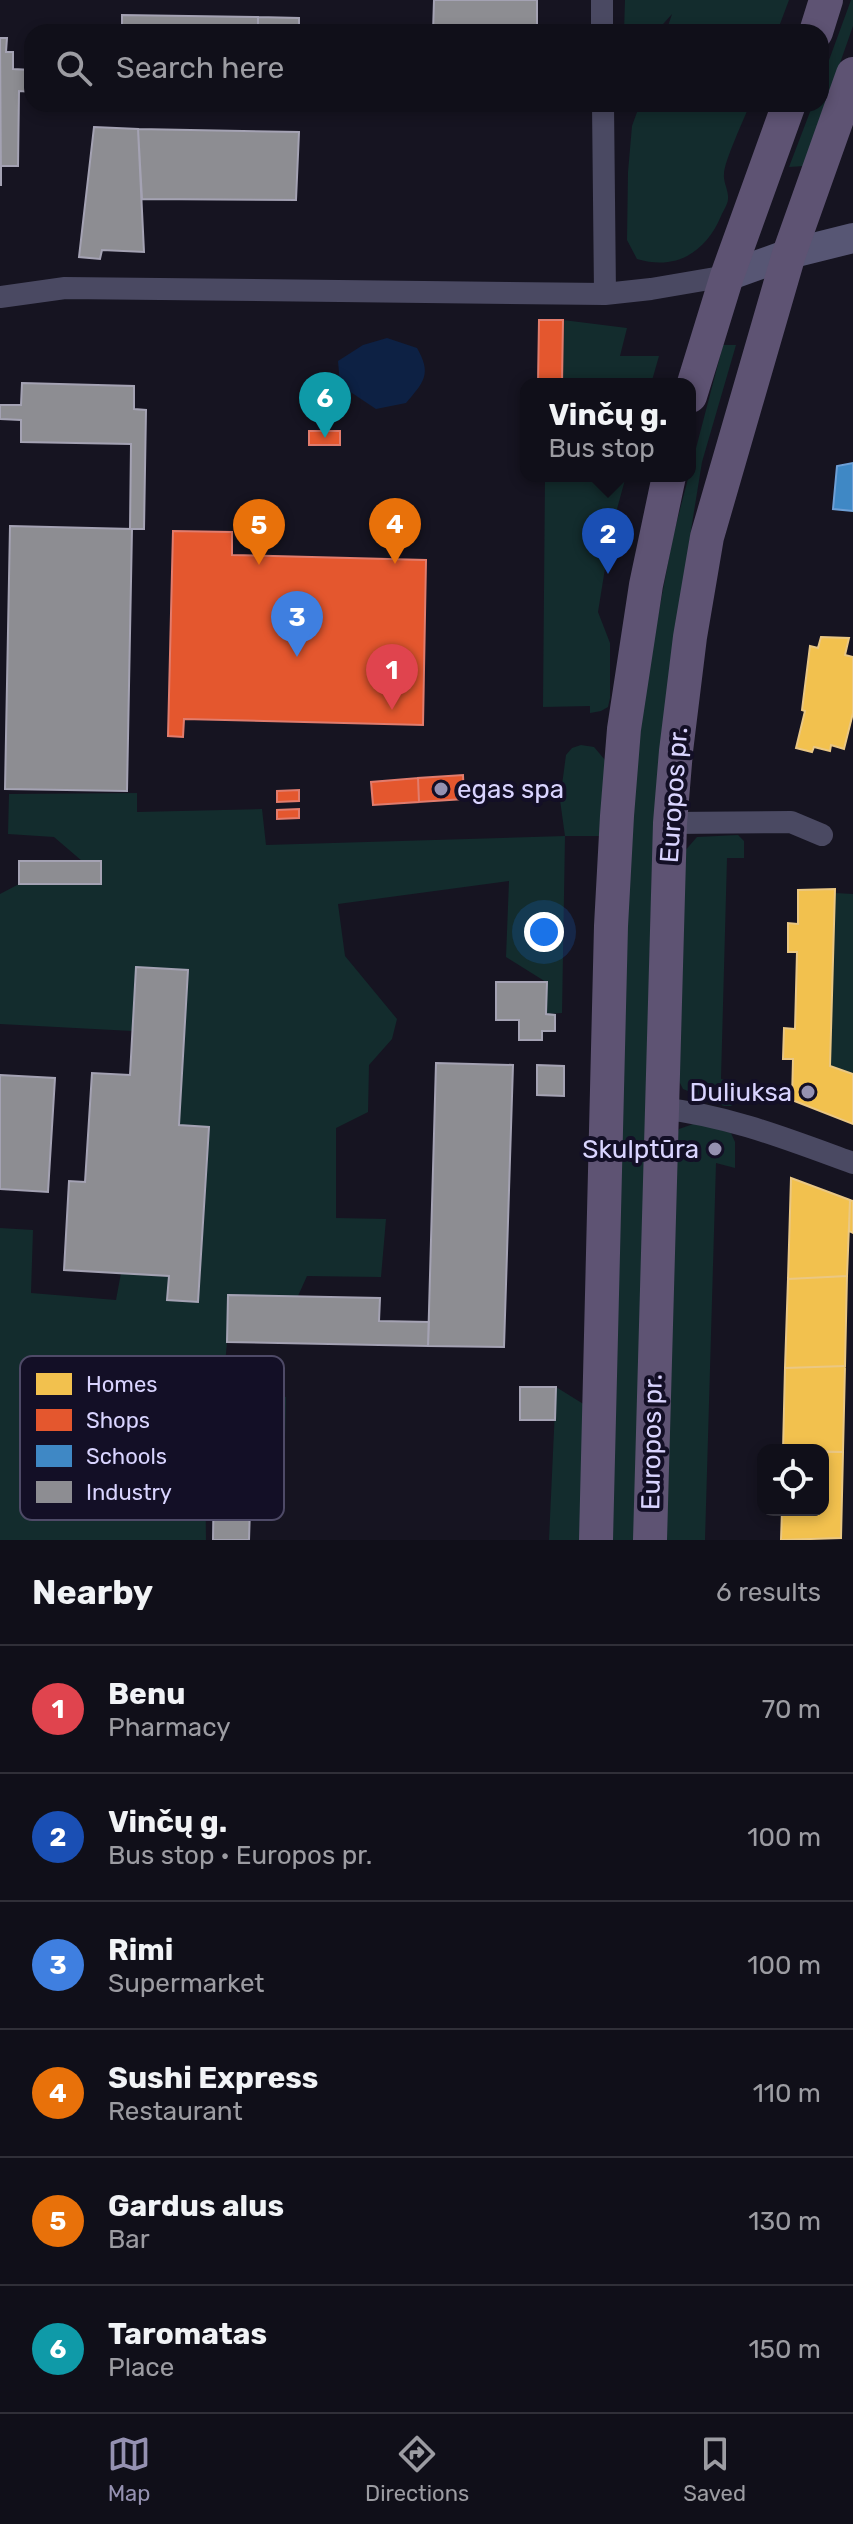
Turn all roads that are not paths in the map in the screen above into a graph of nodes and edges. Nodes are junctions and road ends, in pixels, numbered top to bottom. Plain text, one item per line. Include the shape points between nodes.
1 (602, 0) edge
2 (826, 0) edge
3 (602, 24) edge
4 (818, 24) edge
5 (853, 74) edge
6 (603, 112) edge
7 (786, 112) edge
8 (853, 238) edge
9 (789, 254) junction
10 (727, 276) junction
11 (605, 294) junction
12 (0, 297) edge
13 (696, 378) edge
14 (668, 482) edge
15 (670, 823) junction
16 (822, 835) dead end
17 (660, 1108) junction
18 (853, 1163) edge
19 (596, 1540) edge
20 (650, 1540) edge

1 - 3 street
2 - 4 main road
5 - 9 main road, Europos pr.
6 - 11 street
7 - 10 main road
8 - 9 street
9 - 10 street
9 - 15 main road, Europos pr. via 707,537 690,637
10 - 11 street
10 - 13 main road
11 - 12 street via 65,288
14 - 19 main road, Europos pr. via 624,729 617,816
15 - 16 street via 791,822
15 - 17 main road, Europos pr.
17 - 18 street via 748,1124
17 - 20 main road, Europos pr.

